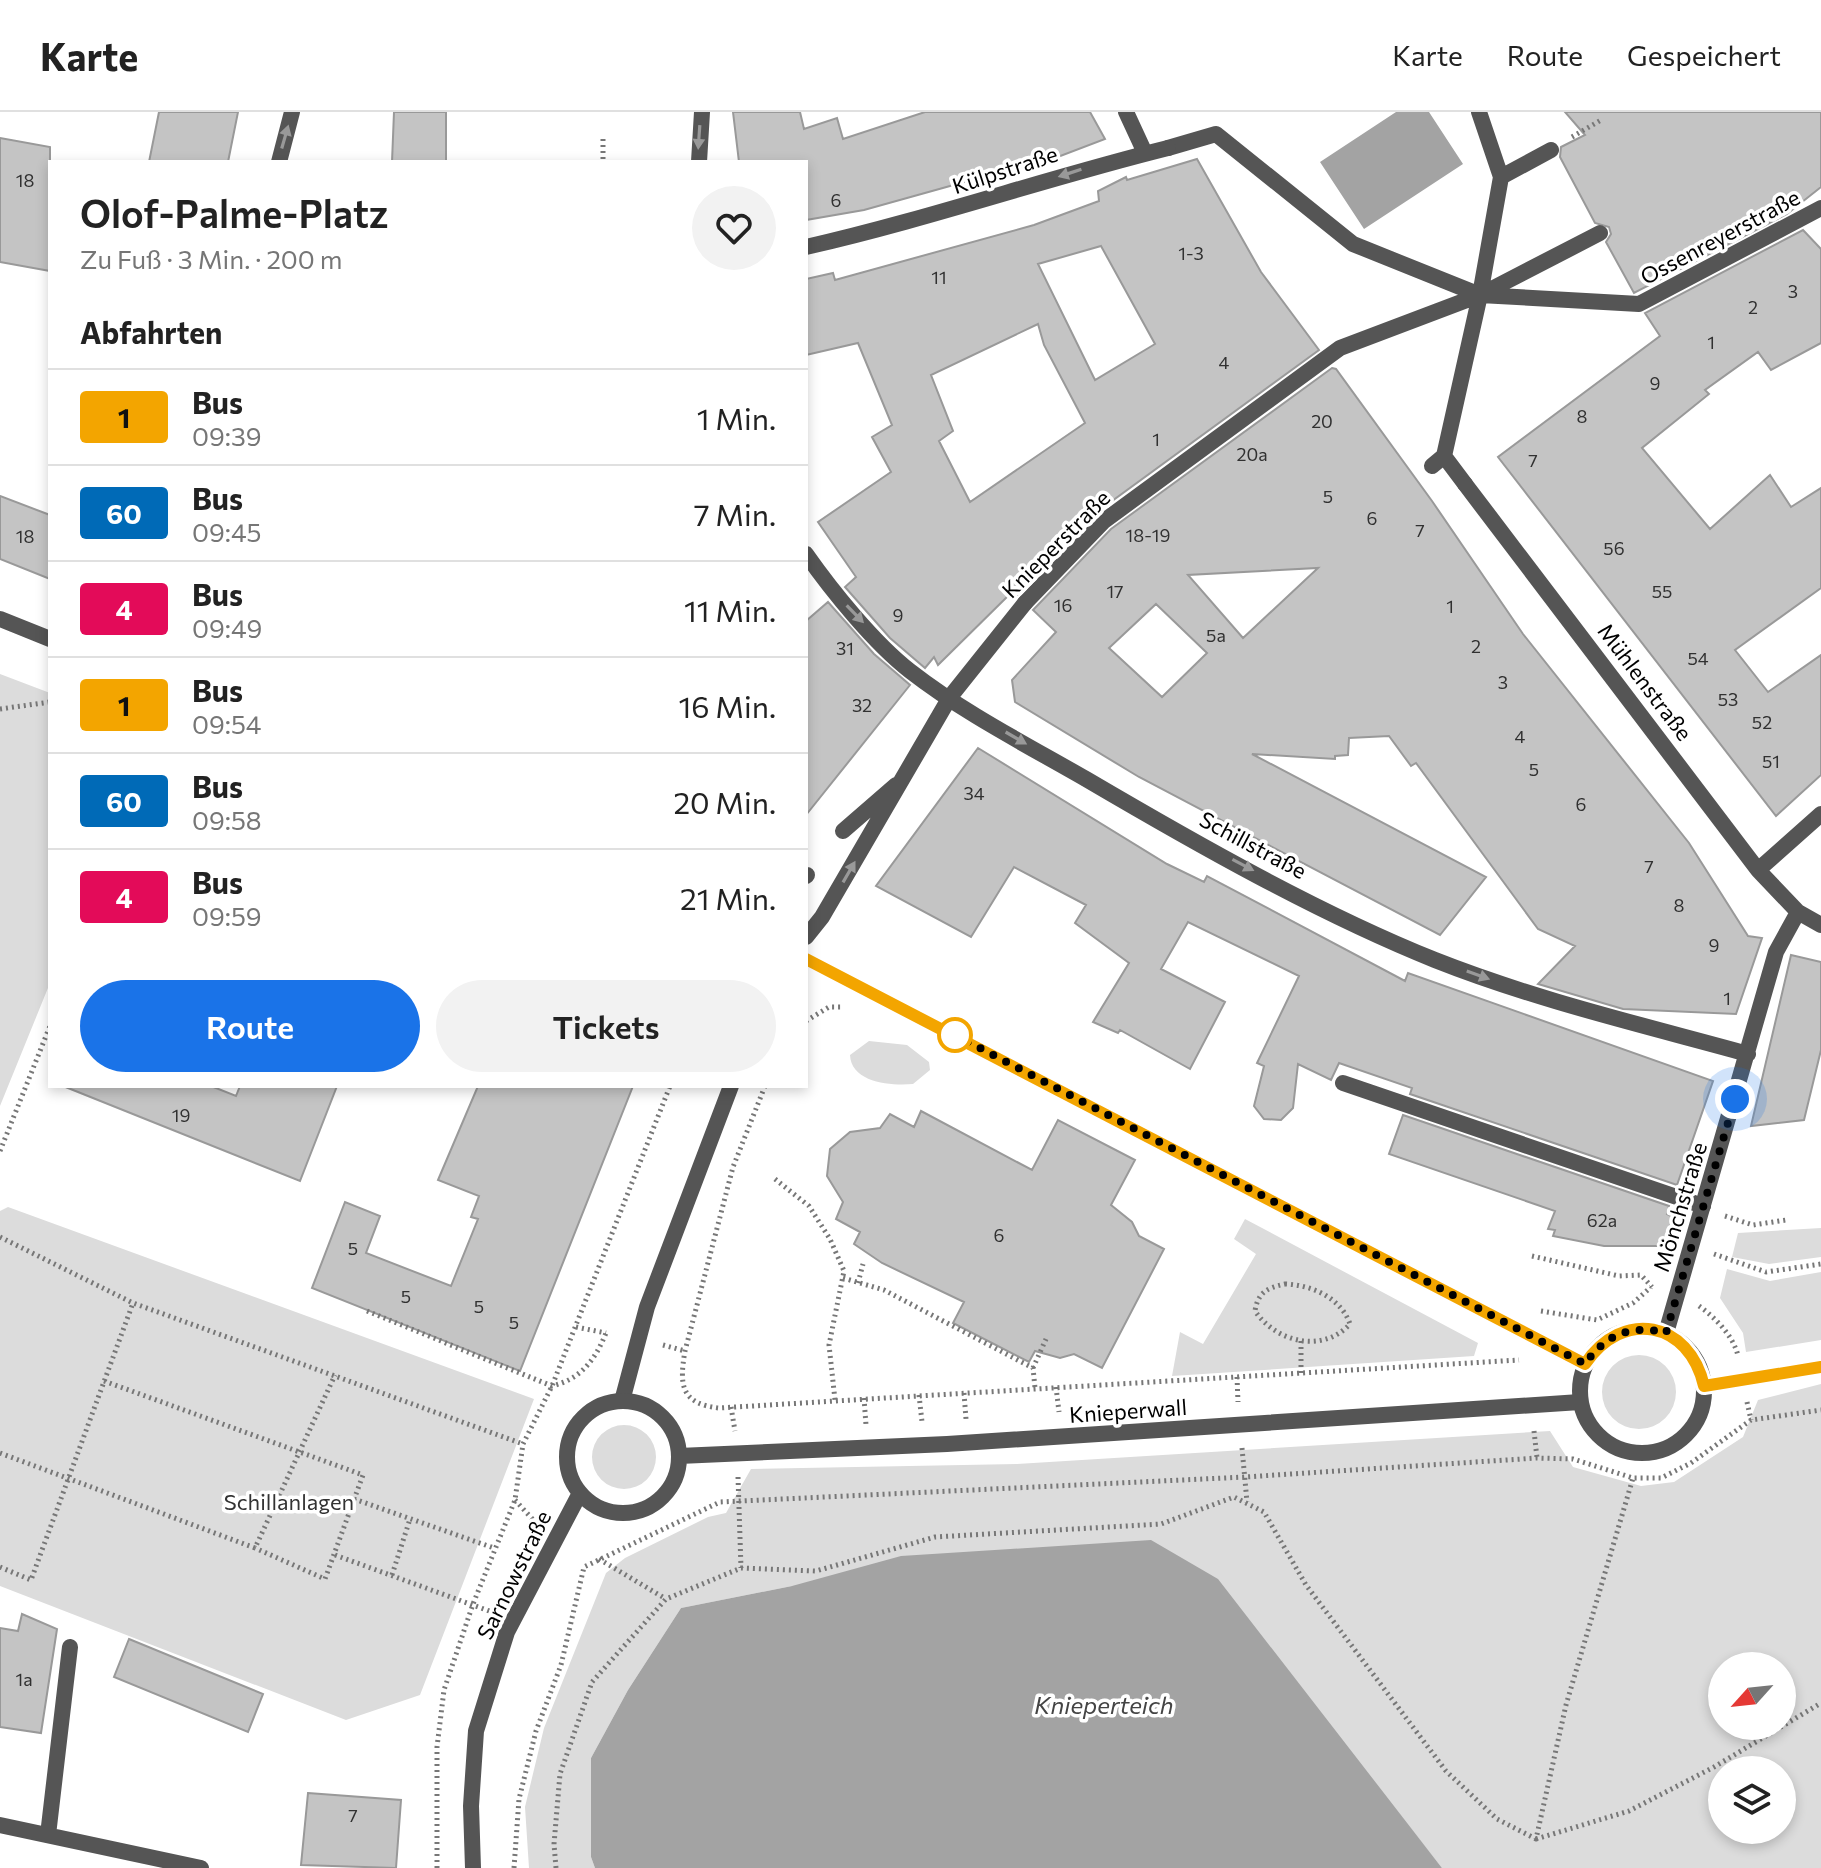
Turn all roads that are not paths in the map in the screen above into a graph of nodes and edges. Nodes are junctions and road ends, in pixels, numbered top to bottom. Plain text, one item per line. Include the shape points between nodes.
1 (292, 112) edge
2 (702, 112) edge
3 (1126, 112) edge
4 (1479, 112) edge
5 (1551, 150) road end
6 (1145, 153) junction
7 (280, 160) edge
8 (699, 160) edge
9 (1501, 177) junction
10 (1819, 212) edge
11 (1600, 233) dead end
12 (808, 247) edge
13 (1480, 295) junction
14 (808, 557) edge
15 (0, 619) edge
16 (48, 638) edge
17 (950, 697) junction
18 (903, 779) junction
19 (1821, 814) edge
20 (843, 831) dead end
21 (1758, 870) junction
22 (1798, 912) junction
23 (1821, 925) edge
24 (808, 934) edge
25 (808, 960) edge
26 (1748, 1054) junction
27 (1343, 1083) dead end
28 (730, 1088) edge
29 (1703, 1206) junction
30 (1666, 1333) junction
31 (1585, 1364) junction
32 (1821, 1367) edge
33 (1704, 1386) junction
34 (622, 1401) junction
35 (1580, 1402) junction
36 (679, 1456) junction
37 (580, 1493) junction
38 (70, 1647) dead end
39 (0, 1825) edge
40 (48, 1835) junction
41 (201, 1868) edge
42 (473, 1868) edge

7 -> 1 street
2 -> 8 street
3 - 6 street
4 - 9 street
5 - 9 street
6 -> 12 street, Külpstraße via 909,223
6 - 13 street, Külpstraße via 1216,134 1353,244
9 - 13 street
10 - 13 street, Ossenreyerstraße via 1639,304
11 - 13 street, Knieperstraße
13 - 17 street, Knieperstraße via 1340,348 1104,521 1025,603
13 - 21 street, Mühlenstraße via 1438,461 1465,484
14 -> 17 street, Schillstraße via 909,670
15 - 16 street
17 - 18 street, Knieperstraße
17 -> 26 street, Schillstraße via 1124,801 1336,914 1434,959 1539,997
18 - 20 street, Knieperstraße
24 -> 18 street, Knieperstraße
19 - 21 street
21 - 22 street, Mühlenstraße
22 - 23 street, Mühlenstraße
22 - 26 street, Mönchstraße via 1776,952
25 - 31 street
26 - 29 street, Mönchstraße
27 - 29 street
28 - 34 street via 647,1307
29 - 30 street, Mönchstraße
30 - 31 street via 1628,1330 1611,1336
30 - 33 street via 1692,1354
31 - 35 street
32 - 33 street
33 - 35 street via 1694,1426 1679,1441 1650,1453 1619,1450 1601,1439
34 - 36 street via 661,1417 676,1438
34 - 37 street via 589,1413 569,1442 571,1478
35 - 36 street, Knieperwall
36 - 37 street via 669,1489 643,1510 609,1511
37 - 42 street, Sarnowstraße via 512,1621 476,1731
38 - 40 street
39 - 40 street
40 - 41 street

